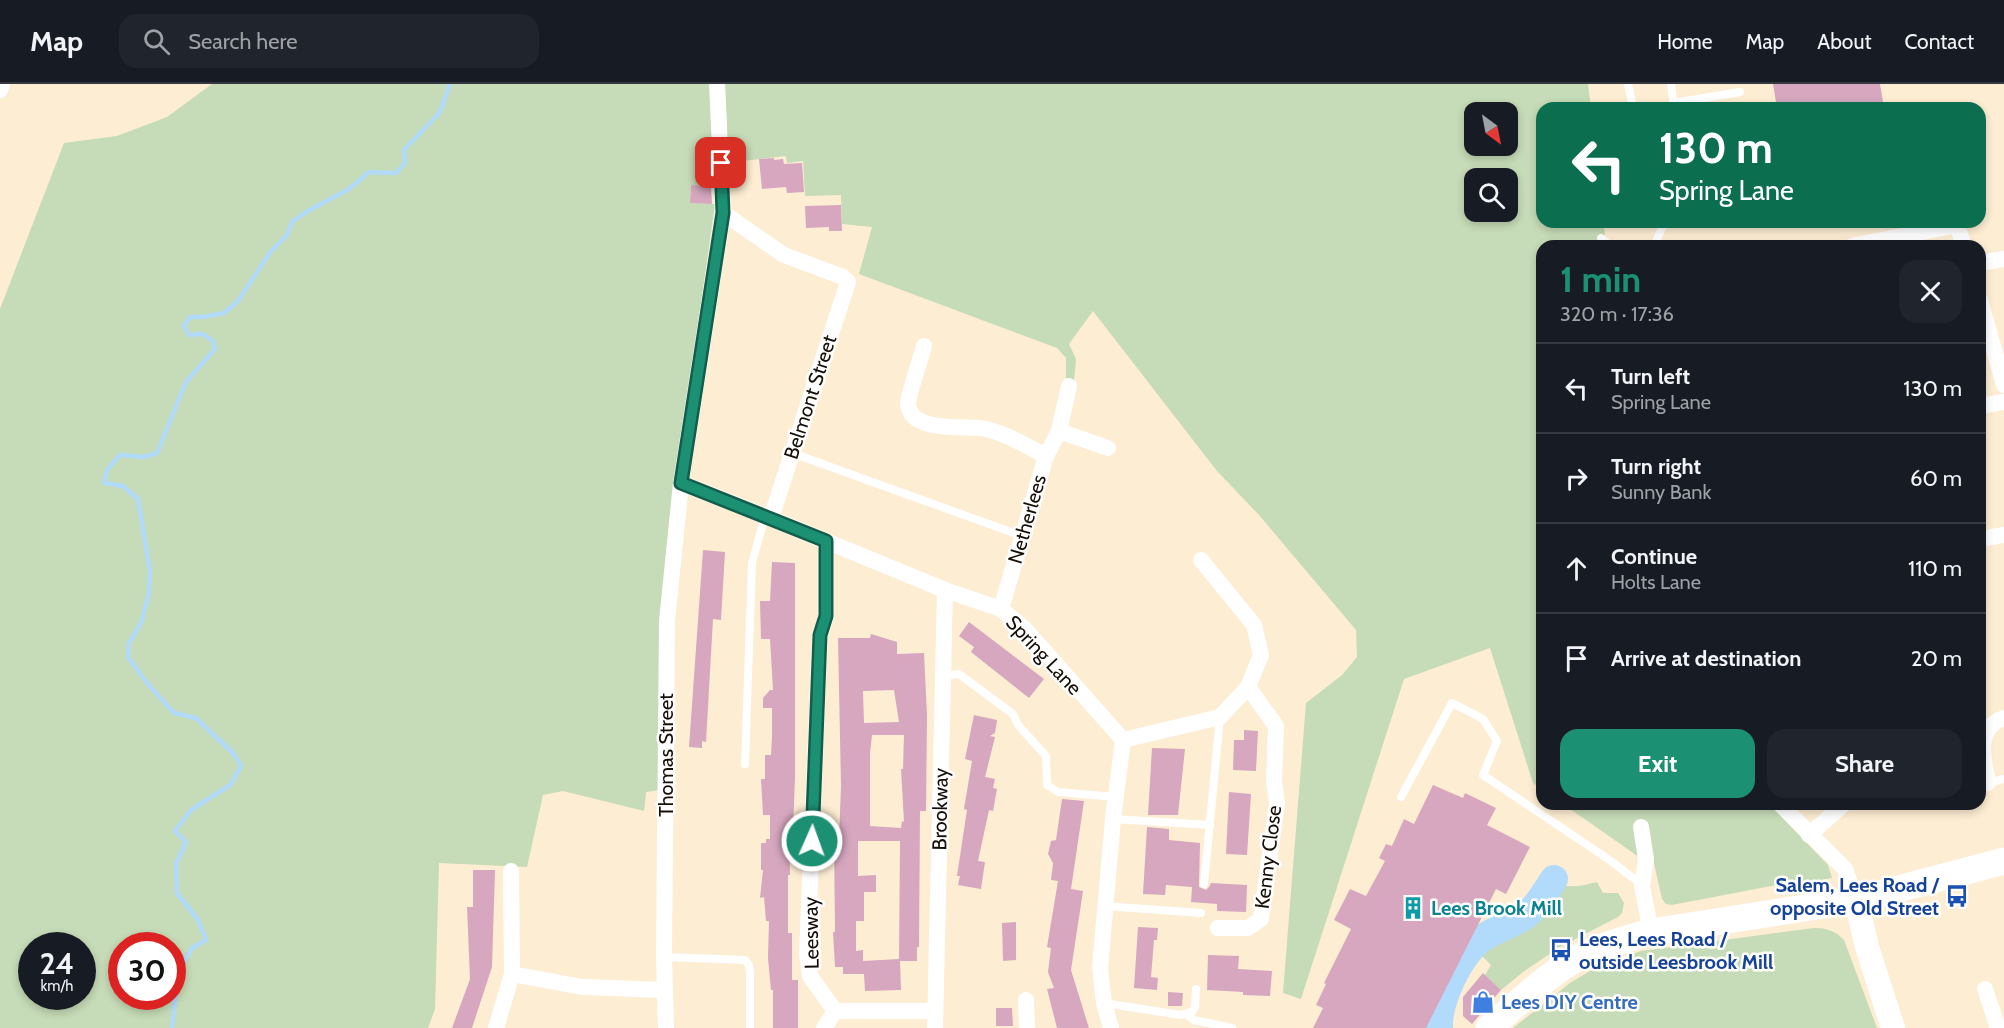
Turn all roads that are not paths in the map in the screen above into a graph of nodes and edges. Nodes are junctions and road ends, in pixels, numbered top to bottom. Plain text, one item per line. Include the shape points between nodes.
1 (717, 84) edge
2 (1628, 84) edge
3 (1671, 84) edge
4 (1740, 93) dead end
5 (1632, 102) edge
6 (1674, 102) edge
7 (1690, 102) edge
8 (723, 213) junction
9 (1942, 228) edge
10 (1600, 238) dead end
11 (1603, 240) edge
12 (1882, 240) edge
13 (2004, 259) edge
14 (1986, 262) edge
15 (1986, 321) edge
16 (924, 346) dead end
17 (2004, 385) edge
18 (1069, 386) dead end
19 (2004, 402) edge
20 (1986, 405) edge
21 (1059, 431) junction
22 (1108, 448) dead end
23 (792, 453) junction
24 (1046, 456) junction
25 (681, 483) junction
26 (768, 517) junction
27 (2004, 535) edge
28 (1022, 536) junction
29 (1986, 538) edge
30 (826, 541) junction
31 (1201, 560) dead end
32 (945, 590) junction
33 (1001, 609) junction
34 (943, 676) junction
35 (1248, 687) junction
36 (1220, 717) junction
37 (2004, 718) edge
38 (1986, 733) edge
39 (1123, 740) junction
40 (745, 764) dead end
41 (1986, 764) edge
42 (1991, 782) edge
43 (1116, 796) junction
44 (1401, 798) dead end
45 (1786, 810) edge
46 (1837, 810) edge
47 (1113, 819) junction
48 (1210, 825) junction
49 (1641, 827) dead end
50 (1809, 835) junction
51 (2004, 861) edge
52 (511, 871) dead end
53 (1204, 884) dead end
54 (1642, 886) junction
55 (1857, 900) junction
56 (1105, 906) junction
57 (1201, 913) dead end
58 (1218, 928) dead end
59 (1652, 932) junction
60 (664, 957) junction
61 (512, 974) junction
62 (1196, 989) dead end
63 (1985, 989) dead end
64 (665, 990) junction
65 (1026, 1000) dead end
66 (1104, 1003) junction
67 (835, 1011) junction
68 (935, 1011) junction
69 (1187, 1015) junction
70 (496, 1028) edge
71 (666, 1028) edge
72 (750, 1028) edge
73 (824, 1028) edge
74 (935, 1028) edge
75 (1027, 1028) edge
76 (1111, 1028) edge
77 (1232, 1028) edge
78 (1489, 1028) edge
79 (1893, 1028) edge
80 (1998, 1028) edge

1 - 8 street, Thomas Street
2 - 5 lane
3 - 6 lane
4 - 7 lane
8 - 23 street, Belmont Street via 784,255 848,282
8 - 25 street, Thomas Street
9 - 12 street
10 - 11 lane
13 - 14 street
15 - 17 street
16 - 24 street via 908,404 911,414 942,427 985,429
18 - 21 street, Netherlees
19 - 20 street
21 - 22 street
21 - 24 street, Netherlees
23 - 26 street, Belmont Street
23 - 28 lane
24 - 28 street, Netherlees
25 - 26 street, Spring Lane
25 - 60 street, Thomas Street via 667,621
26 - 30 street, Spring Lane
26 - 40 lane via 752,563
27 - 29 street
28 - 33 street, Netherlees
30 - 32 street, Spring Lane
30 - 67 street, Leesway via 826,616 820,635 807,955 810,976
31 - 35 street via 1254,625 1261,655
32 - 33 street, Spring Lane
32 - 34 street, Brookway
33 - 39 street, Spring Lane via 1025,629
34 - 43 lane via 959,674 1013,714 1046,756 1047,785 1058,792
34 - 68 street, Brookway
35 - 36 street
35 - 58 street, Kenny Close via 1276,726 1277,803 1261,919 1248,928
36 - 39 street
36 - 48 lane
37 - 38 street
39 - 43 street
41 - 42 street
43 - 47 street
44 - 54 lane via 1452,703 1483,719 1497,741 1483,775
45 - 50 street
46 - 50 street
47 - 48 lane
47 - 56 street
48 - 53 lane
49 - 54 street via 1646,859
50 - 55 street via 1845,869
51 - 55 main road
52 - 61 street
54 - 59 street
55 - 59 main road
55 - 79 street via 1867,947
56 - 57 lane
56 - 66 street via 1100,968
59 - 78 main road via 1599,948 1571,962
60 - 64 street, Thomas Street
60 - 72 lane via 745,960 750,973
61 - 64 street via 582,987
61 - 70 street
62 - 69 lane via 1195,1006
63 - 80 street
64 - 71 street, Thomas Street
65 - 75 street
66 - 69 lane
66 - 76 street
67 - 68 street
67 - 73 street
68 - 74 street, Brookway
69 - 77 lane

